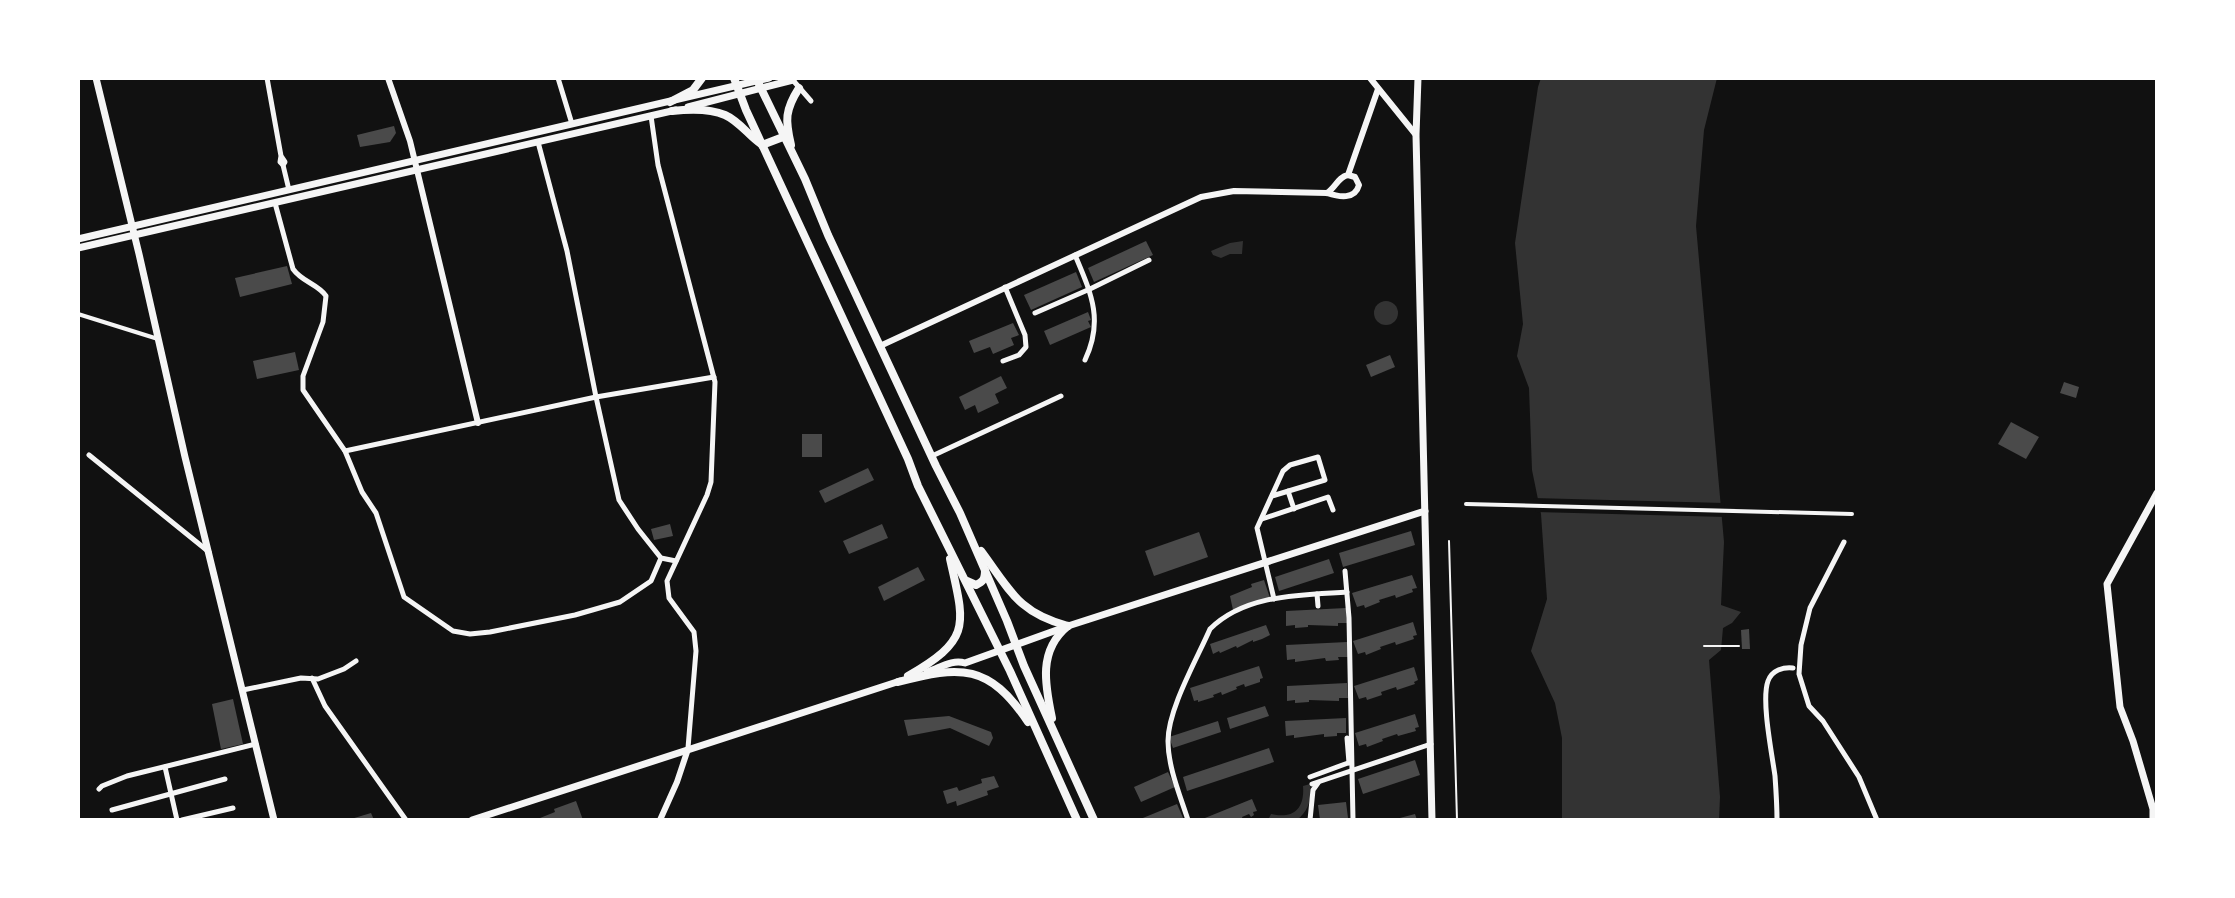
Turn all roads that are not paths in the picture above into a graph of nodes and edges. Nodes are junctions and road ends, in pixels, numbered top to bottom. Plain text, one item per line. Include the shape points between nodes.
1 (96, 78) edge
2 (267, 78) edge
3 (388, 78) edge
4 (558, 78) edge
5 (702, 78) edge
6 (769, 78) edge
7 (1370, 78) edge
8 (1418, 78) edge
9 (792, 79) edge
10 (758, 83) edge
11 (737, 86) edge
12 (799, 88) junction
13 (1378, 89) junction
14 (811, 101) dead end
15 (671, 107) junction
16 (651, 116) junction
17 (572, 125) junction
18 (1416, 135) junction
19 (783, 137) junction
20 (538, 142) junction
21 (762, 145) junction
22 (794, 157) junction
23 (414, 161) junction
24 (417, 171) junction
25 (1348, 175) junction
26 (289, 190) junction
27 (1327, 193) junction
28 (275, 203) junction
29 (132, 231) junction
30 (78, 239) edge
31 (78, 248) edge
32 (1075, 255) junction
33 (1149, 260) dead end
34 (1005, 287) junction
35 (1090, 289) junction
36 (1035, 313) dead end
37 (78, 314) edge
38 (158, 339) junction
39 (880, 346) junction
40 (1085, 360) dead end
41 (1003, 361) dead end
42 (714, 377) junction
43 (1061, 396) dead end
44 (596, 397) junction
45 (478, 423) junction
46 (345, 451) junction
47 (89, 455) dead end
48 (932, 456) junction
49 (1288, 491) junction
50 (2157, 493) edge
51 (1272, 496) junction
52 (1466, 504) dead end
53 (1294, 509) junction
54 (1333, 510) dead end
55 (1425, 511) junction
56 (1852, 514) dead end
57 (1261, 520) junction
58 (971, 537) junction
59 (1844, 542) dead end
60 (947, 547) junction
61 (210, 552) junction
62 (661, 558) junction
63 (676, 561) junction
64 (1267, 563) junction
65 (985, 570) junction
66 (1345, 571) dead end
67 (964, 577) junction
68 (1347, 592) junction
69 (1317, 594) junction
70 (1274, 599) junction
71 (1318, 606) dead end
72 (1068, 626) junction
73 (1016, 645) junction
74 (999, 651) junction
75 (356, 661) dead end
76 (964, 667) junction
77 (1793, 668) dead end
78 (312, 678) junction
79 (898, 682) junction
80 (243, 690) junction
81 (1056, 734) junction
82 (1347, 738) dead end
83 (1041, 741) junction
84 (256, 744) junction
85 (1431, 744) junction
86 (688, 748) junction
87 (1351, 762) junction
88 (165, 767) junction
89 (1354, 769) junction
90 (225, 779) dead end
91 (1320, 781) junction
92 (99, 789) dead end
93 (171, 793) junction
94 (233, 808) dead end
95 (112, 810) dead end
96 (180, 820) edge
97 (274, 820) edge
98 (406, 820) edge
99 (472, 820) edge
100 (660, 820) edge
101 (1077, 820) edge
102 (1094, 820) edge
103 (1188, 820) edge
104 (1310, 820) edge
105 (1353, 820) edge
106 (1432, 820) edge
107 (1777, 820) edge
108 (1877, 820) edge
109 (2153, 820) edge

1 - 29 main road
2 - 26 street
3 - 23 street
4 - 17 street
5 - 15 main road
6 - 10 main road
7 - 13 street
8 - 18 main road
9 - 10 main road
9 - 12 street
10 - 11 main road
10 - 19 main road
11 - 15 main road
11 - 21 main road
12 - 14 street
12 - 22 main road via 787,118
13 - 18 street
13 - 25 street
15 - 16 main road
15 - 17 main road
15 - 21 main road via 726,115
16 - 20 main road
16 - 42 street via 658,165
17 - 23 main road
18 - 55 main road
19 - 21 main road
19 - 22 main road
20 - 24 main road
20 - 44 street via 567,251
21 - 60 main road
22 - 39 main road
23 - 24 street
23 - 26 main road
24 - 28 main road
24 - 45 street
25 - 27 street
25 - 27 street via 1358,182 1354,194
26 - 29 main road
27 - 32 street via 1207,195
28 - 29 main road
28 - 46 street via 293,269 326,296 303,390
29 - 30 main road
29 - 31 main road
29 - 38 main road
32 - 34 street
32 - 35 street
33 - 35 street
34 - 39 street
34 - 41 street via 1026,347
35 - 36 street
35 - 40 street via 1096,320
37 - 38 street
38 - 61 main road
39 - 48 main road
42 - 44 street
42 - 63 street via 711,482
43 - 48 street
44 - 45 street
44 - 62 street via 619,500
45 - 46 street
46 - 62 street via 376,513 404,597 453,631 490,632 620,602 651,581
47 - 61 street
48 - 58 main road
49 - 51 street
49 - 51 street via 1325,480 1318,457 1290,465
49 - 53 street
50 - 109 main road via 2107,584 2120,707
51 - 57 street
52 - 56 street
53 - 54 street via 1328,497
53 - 57 street
55 - 64 main road
55 - 85 main road
57 - 64 street via 1257,528
58 - 65 main road
58 - 72 main road via 1020,604
59 - 108 street via 1810,608 1799,674 1809,706 1859,777
60 - 67 main road
60 - 79 main road via 960,605 959,631 948,648
61 - 80 main road
62 - 63 street
63 - 86 street via 667,589 694,632 696,651
64 - 70 street
64 - 72 main road
65 - 67 main road via 982,583 976,585
65 - 73 main road
66 - 68 street
67 - 74 main road
68 - 69 street
68 - 87 street
69 - 70 street
69 - 71 street
70 - 103 street via 1232,612 1210,629 1170,718 1168,742
72 - 73 main road
72 - 81 main road via 1049,649 1045,671
73 - 74 main road
73 - 81 main road
74 - 76 main road
74 - 83 main road
75 - 78 street
76 - 79 main road
76 - 83 main road via 1002,689
77 - 107 street via 1783,667 1767,682
78 - 80 street
78 - 98 street via 325,706
79 - 86 main road
80 - 84 main road
81 - 102 main road
82 - 87 street
83 - 101 main road
84 - 88 street
84 - 97 main road
85 - 89 street
85 - 106 main road
86 - 99 main road
86 - 100 street
87 - 89 street
87 - 91 street via 1311,780
88 - 92 street
88 - 93 street
89 - 91 street
89 - 105 street
90 - 93 street
91 - 104 street via 1313,790
93 - 95 street
93 - 96 street
94 - 96 street

